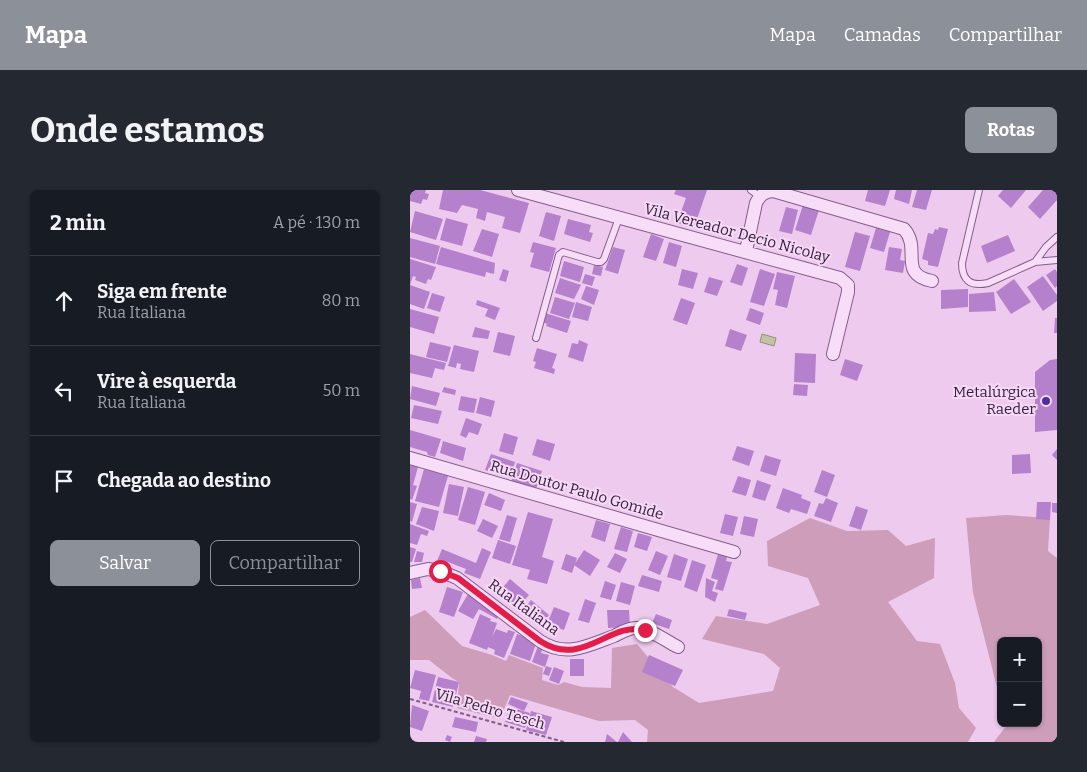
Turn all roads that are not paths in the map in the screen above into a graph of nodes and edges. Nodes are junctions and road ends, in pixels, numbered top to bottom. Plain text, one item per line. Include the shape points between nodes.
1 (518, 190) edge
2 (979, 190) edge
3 (755, 193) edge
4 (619, 218) junction
5 (1057, 236) edge
6 (746, 251) junction
7 (1057, 260) edge
8 (1035, 262) junction
9 (932, 281) dead end
10 (536, 338) dead end
11 (833, 354) dead end
12 (410, 458) edge
13 (734, 552) dead end
14 (410, 573) edge
15 (678, 647) dead end

1 - 4 street, Vila Vereador Decio Nicolay
2 - 8 lane via 962,263 967,281 980,285 988,283
3 - 6 street via 756,203
3 - 9 street via 773,191 904,229 911,239 911,266 915,274
4 - 6 street, Vila Vereador Decio Nicolay
4 - 10 lane via 601,262 563,252 559,255
5 - 8 lane
6 - 11 street, Vila Vereador Decio Nicolay via 845,282 848,292
7 - 8 lane
12 - 13 street, Rua Doutor Paulo Gomide
14 - 15 street, Rua Italiana via 428,569 458,578 540,641 559,650 588,646 636,628

